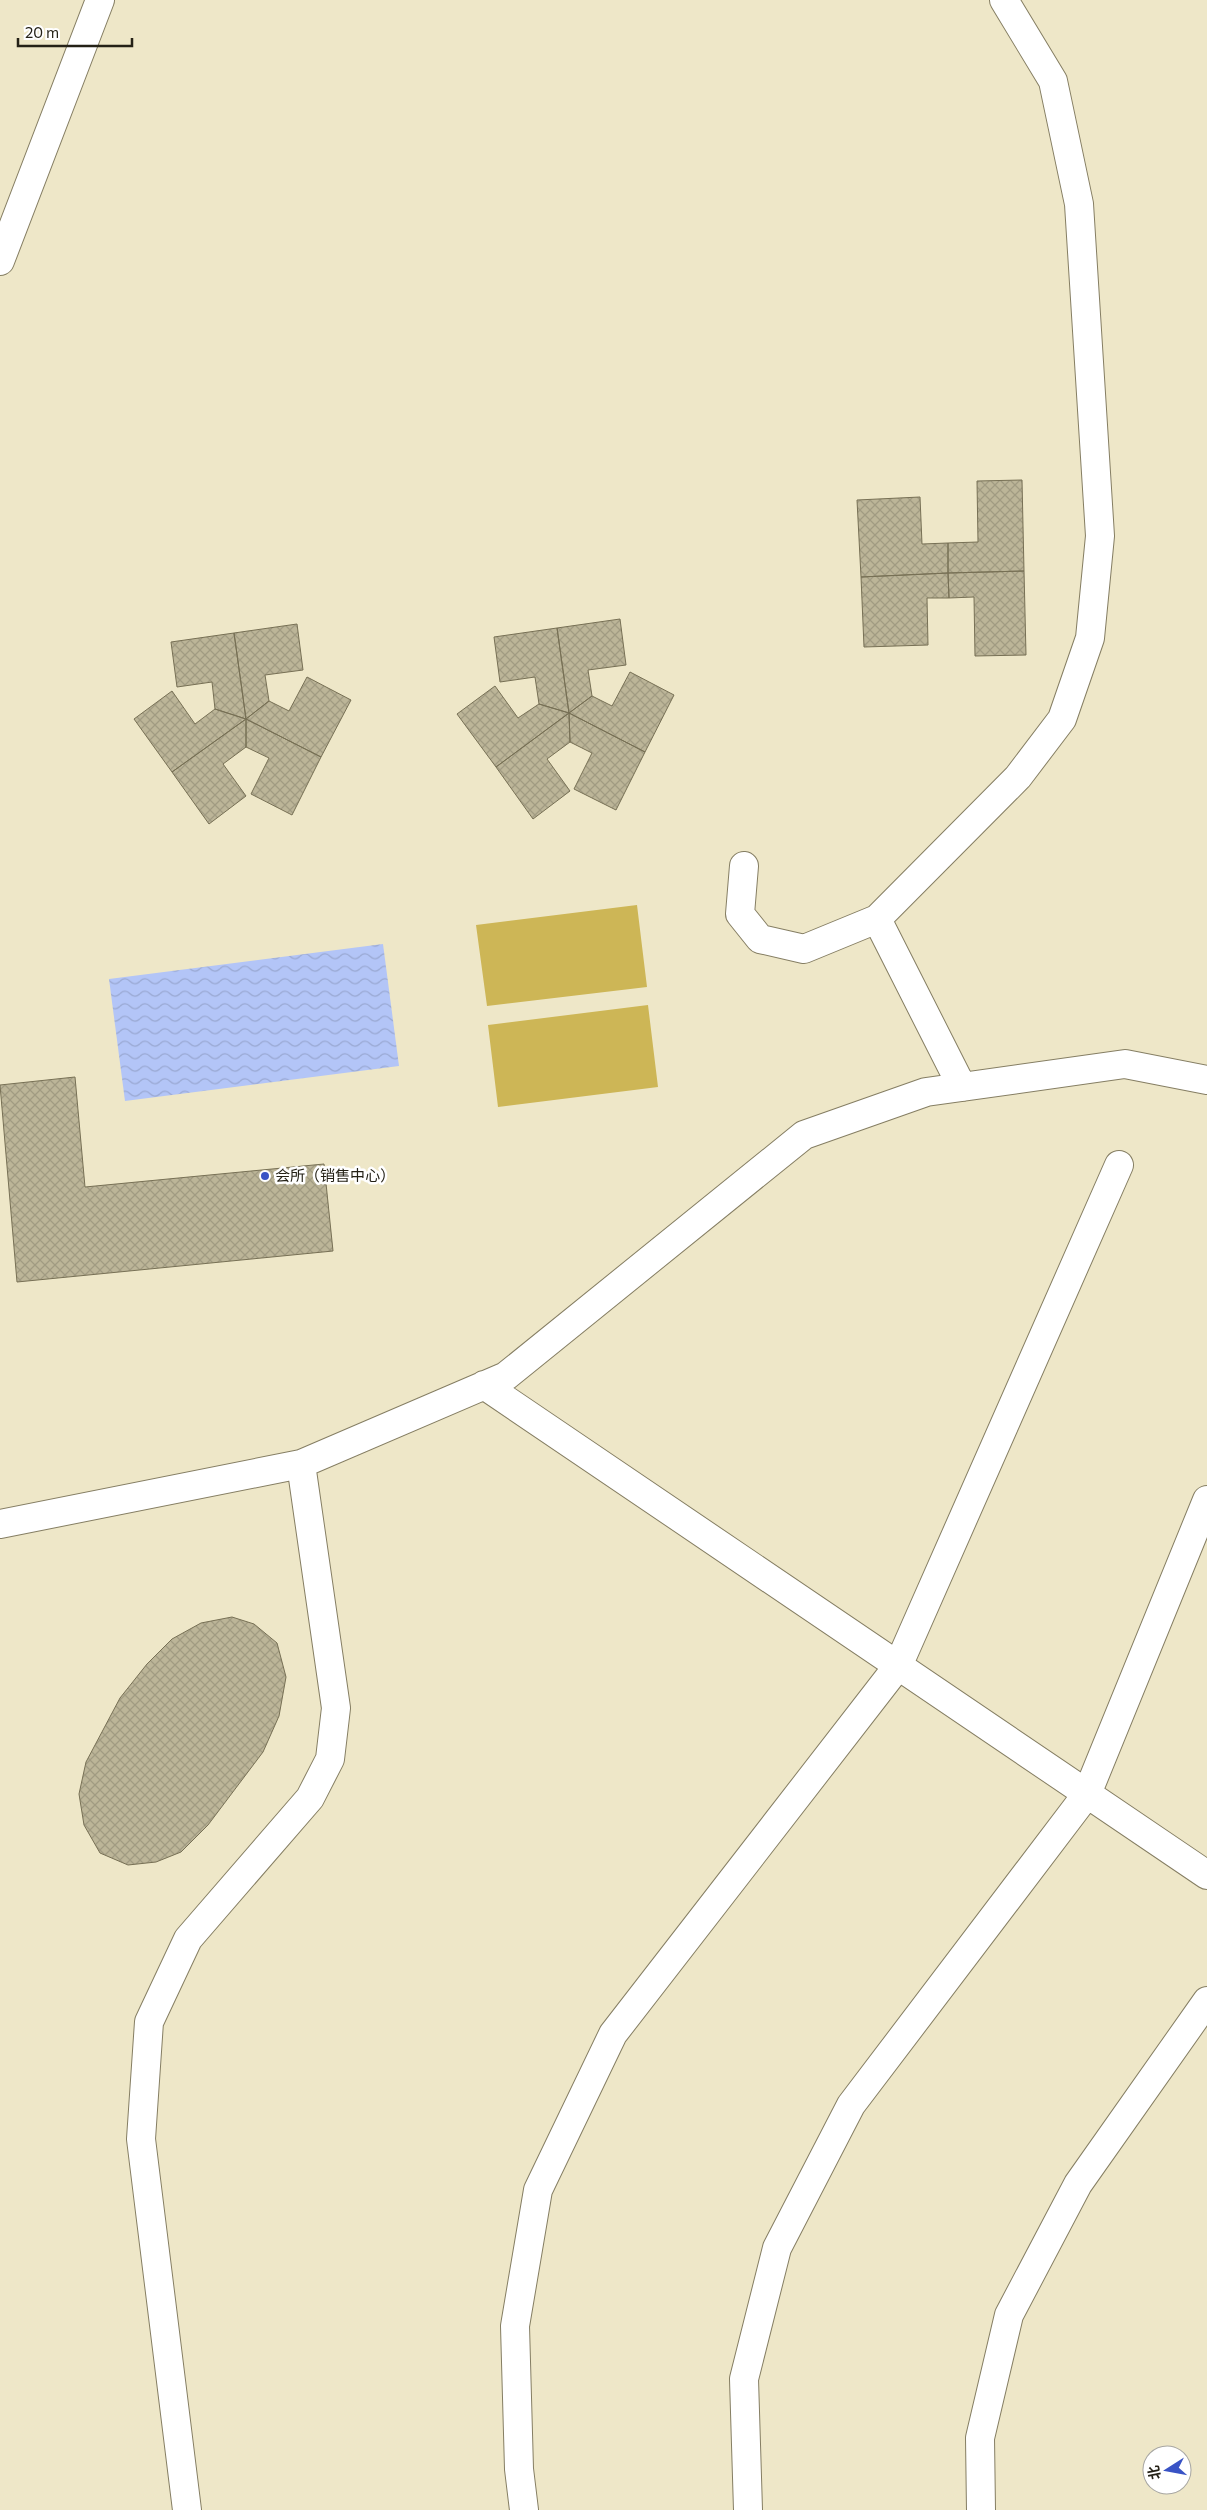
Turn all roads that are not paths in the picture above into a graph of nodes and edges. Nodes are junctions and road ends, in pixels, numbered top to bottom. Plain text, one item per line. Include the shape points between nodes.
1 (100, 0) edge
2 (1004, 0) edge
3 (0, 261) edge
4 (744, 866) dead end
5 (876, 919) junction
6 (1207, 1080) edge
7 (962, 1087) junction
8 (1119, 1164) dead end
9 (484, 1385) junction
10 (301, 1464) junction
11 (1207, 1500) edge
12 (0, 1524) edge
13 (898, 1666) junction
14 (1087, 1794) junction
15 (1207, 1875) edge
16 (1207, 2001) edge
17 (187, 2510) edge
18 (524, 2510) edge
19 (748, 2510) edge
20 (981, 2510) edge

1 - 3 street
2 - 5 street via 1053,81 1079,204 1100,536 1090,638 1062,719 1018,777
4 - 5 street via 740,914 760,940 804,949
5 - 7 street
6 - 7 street via 1125,1064
7 - 9 street via 926,1092 804,1135 506,1376
8 - 13 street
9 - 10 street
9 - 13 street
10 - 12 street
10 - 17 street via 336,1708 330,1759 310,1798 188,1939 149,2022 141,2139
11 - 14 street
13 - 14 street
13 - 18 street via 613,2034 538,2190 515,2326 519,2469
14 - 15 street
14 - 19 street via 851,2105 776,2248 744,2379
16 - 20 street via 1078,2184 1009,2315 980,2438

